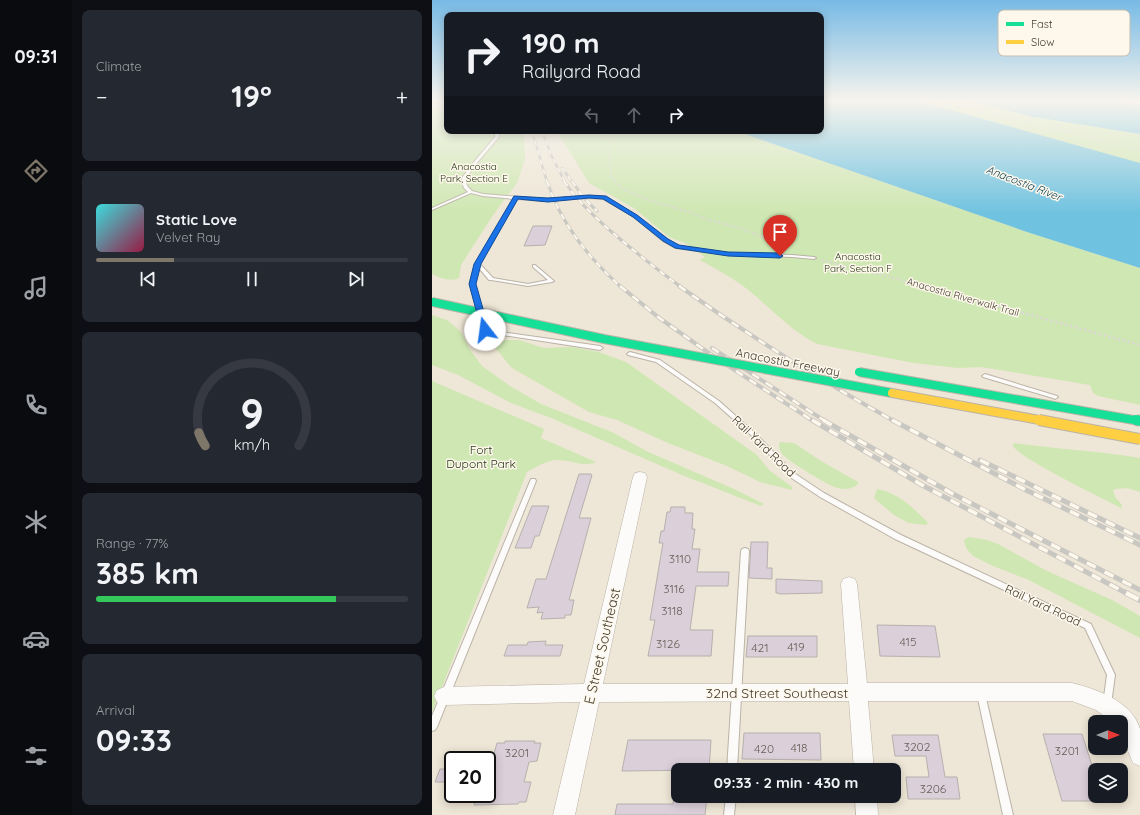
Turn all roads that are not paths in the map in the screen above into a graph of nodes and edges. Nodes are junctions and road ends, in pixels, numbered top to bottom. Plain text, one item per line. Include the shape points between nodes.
1 (496, 138) edge
2 (471, 192) junction
3 (516, 198) junction
4 (432, 209) edge
5 (814, 258) road end
6 (478, 264) junction
7 (535, 266) dead end
8 (466, 298) dead end
9 (432, 302) edge
10 (487, 302) dead end
11 (608, 350) dead end
12 (622, 352) dead end
13 (850, 370) dead end
14 (985, 376) dead end
15 (1060, 398) dead end
16 (1082, 404) dead end
17 (1140, 420) edge
18 (1140, 439) edge
19 (640, 477) dead end
20 (533, 481) dead end
21 (745, 550) dead end
22 (849, 584) dead end
23 (980, 692) junction
24 (591, 693) junction
25 (737, 693) junction
26 (858, 693) junction
27 (444, 696) junction
28 (1107, 706) junction
29 (432, 727) edge
30 (1140, 756) edge
31 (732, 763) edge
32 (863, 763) edge
33 (731, 803) edge
34 (866, 803) edge
35 (564, 815) edge
36 (730, 815) edge
37 (867, 815) edge
38 (1008, 815) edge

1 - 2 lane via 464,178 466,188
2 - 3 lane
2 - 4 lane
3 - 5 lane via 604,198 635,216 665,240 678,246 703,251
3 - 6 lane
6 - 7 lane via 491,279 528,285 552,281
6 - 11 lane via 472,284 485,330
8 - 10 highway
9 - 18 highway, Anacostia Freeway, bridge via 643,347
12 - 28 lane, Rail Yard Road via 658,361 673,370 717,402 753,434 792,475 822,495 898,537 1088,626 1111,675
13 - 17 highway, Anacostia Freeway, bridge
14 - 15 lane
16 - 17 lane
19 - 24 street, E Street Southeast
20 - 27 lane
21 - 25 lane
22 - 26 street
23 - 26 street, 32nd Street Southeast
23 - 28 street, 32nd Street Southeast via 1072,692 1094,698
23 - 38 lane
24 - 25 street, 32nd Street Southeast
24 - 27 street, 32nd Street Southeast
24 - 35 street, E Street Southeast
25 - 26 street, 32nd Street Southeast
25 - 31 lane
26 - 32 street
27 - 29 lane
28 - 30 street, 32nd Street Southeast via 1127,726
33 - 36 lane
34 - 37 street

